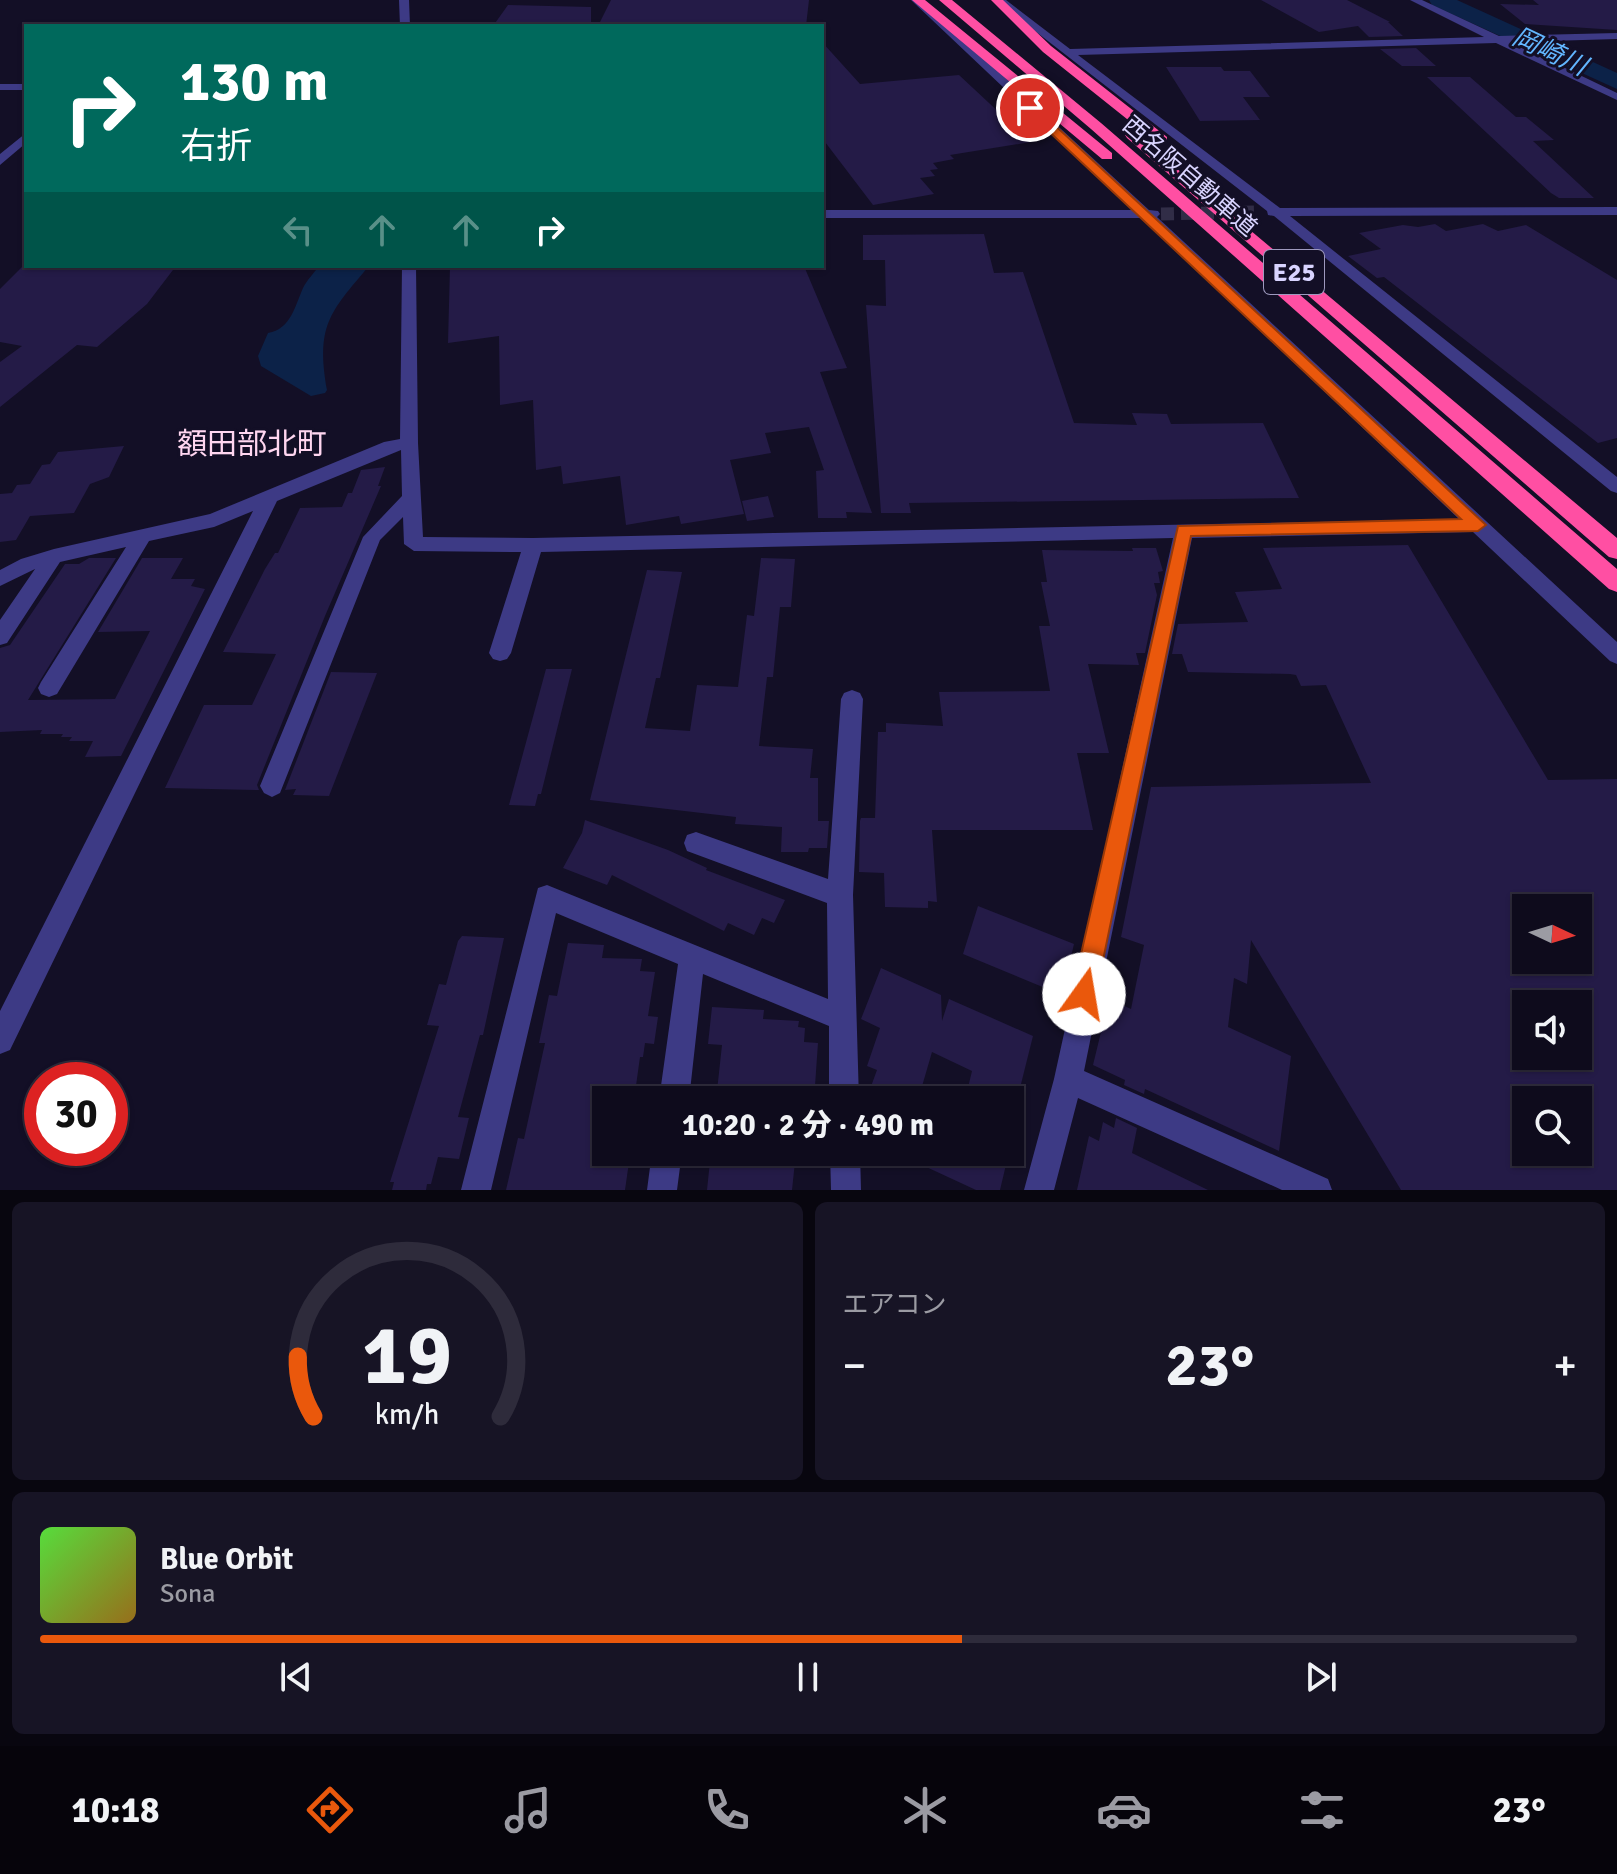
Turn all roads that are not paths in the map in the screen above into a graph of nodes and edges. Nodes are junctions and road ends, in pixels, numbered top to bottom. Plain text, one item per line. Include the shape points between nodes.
1 (404, 0) edge
2 (917, 0) edge
3 (945, 0) edge
4 (965, 0) edge
5 (998, 0) edge
6 (1415, 0) edge
7 (405, 24) edge
8 (1617, 36) edge
9 (1502, 40) junction
10 (1070, 52) junction
11 (0, 87) edge
12 (24, 87) edge
13 (1617, 97) edge
14 (24, 139) edge
15 (0, 161) edge
16 (1617, 211) edge
17 (1259, 212) tunnel mouth
18 (1277, 212) junction
19 (824, 214) edge
20 (1154, 214) junction
21 (409, 268) edge
22 (1321, 322) junction
23 (409, 443) junction
24 (1617, 487) edge
25 (1549, 492) junction
26 (270, 496) junction
27 (411, 498) junction
28 (1478, 525) junction
29 (1184, 530) junction
30 (143, 536) junction
31 (533, 545) junction
32 (1617, 551) edge
33 (54, 556) junction
34 (0, 579) edge
35 (1617, 583) edge
36 (0, 637) edge
37 (500, 653) dead end
38 (1617, 655) edge
39 (49, 688) dead end
40 (852, 699) dead end
41 (272, 786) dead end
42 (696, 843) dead end
43 (840, 895) junction
44 (692, 956) junction
45 (842, 1018) junction
46 (0, 1040) edge
47 (1068, 1079) junction
48 (676, 1086) edge
49 (844, 1086) edge
50 (665, 1166) edge
51 (845, 1166) edge
52 (476, 1190) edge
53 (662, 1190) edge
54 (846, 1190) edge
55 (1039, 1190) edge
56 (1317, 1190) edge

1 - 7 street
2 - 20 street
2 - 22 highway via 1100,151
3 - 22 highway, 西名阪自動車道 / E25
4 - 25 highway, 西名阪自動車道 / E25
5 - 10 street
5 - 25 highway via 1047,49 1172,149
6 - 9 street
8 - 9 street
9 - 10 street
9 - 13 street
10 - 18 street
11 - 12 street
14 - 15 street
16 - 18 street
17 - 18 street
18 - 24 street
19 - 20 street
20 - 28 street
21 - 23 street
22 - 35 highway, 西名阪自動車道 / E25
23 - 26 street
23 - 27 street
25 - 32 highway, 西名阪自動車道 / E25
26 - 30 street via 214,520
26 - 46 street
27 - 31 street via 414,544
27 - 41 street via 372,537
28 - 29 street
28 - 38 street
29 - 31 street
29 - 47 street
30 - 33 street
30 - 39 street
31 - 37 street
33 - 34 street
33 - 36 street
40 - 43 street
42 - 43 street
43 - 45 street
44 - 45 street
44 - 48 street
44 - 52 street via 547,897
45 - 49 street
47 - 55 street
47 - 56 street
50 - 53 street
51 - 54 street

